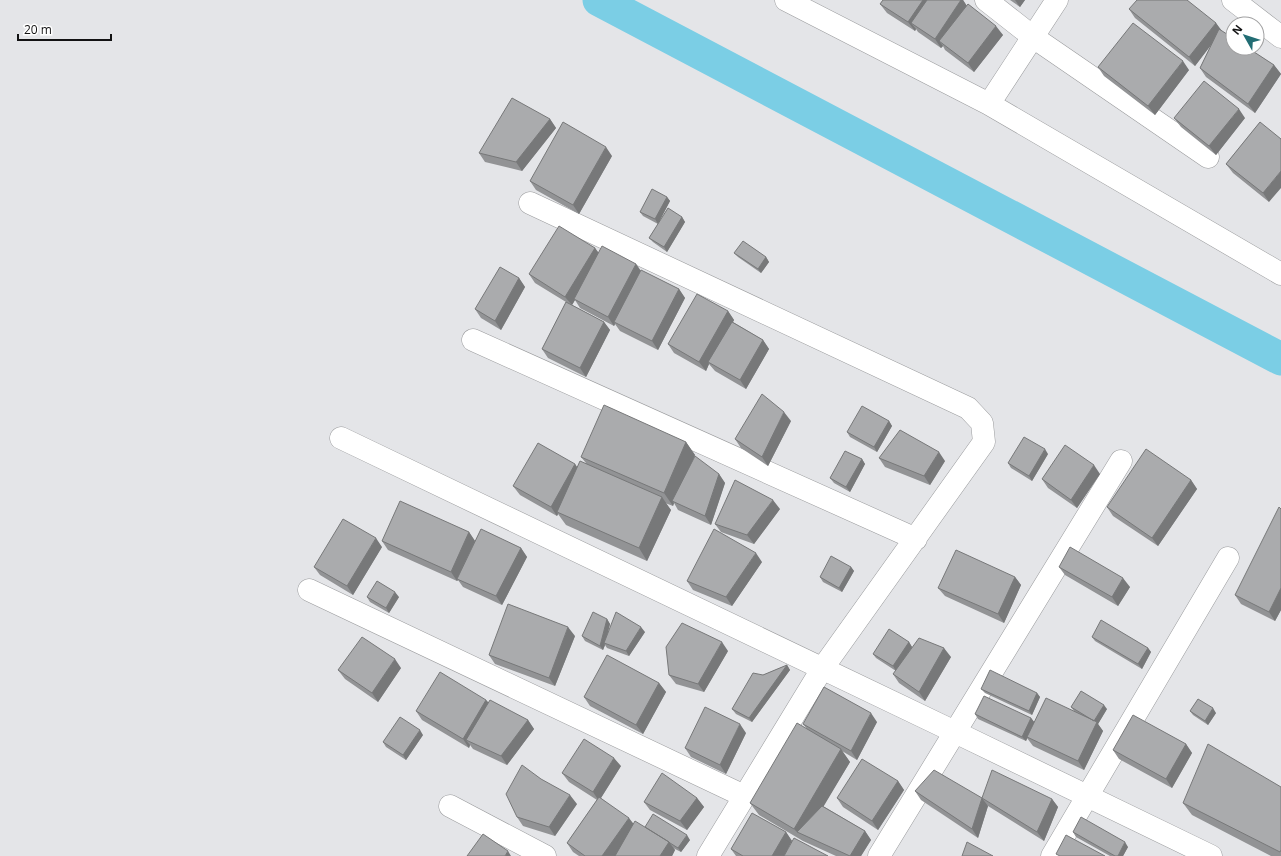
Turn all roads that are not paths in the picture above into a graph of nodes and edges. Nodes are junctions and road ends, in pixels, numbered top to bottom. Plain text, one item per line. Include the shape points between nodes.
1 (786, 0) edge
2 (986, 0) edge
3 (1057, 0) edge
4 (1233, 0) edge
5 (1033, 37) junction
6 (1281, 38) edge
7 (989, 104) junction
8 (1208, 158) edge
9 (530, 203) dead end
10 (1281, 274) edge
11 (474, 340) dead end
12 (341, 438) dead end
13 (1121, 461) dead end
14 (916, 539) junction
15 (1228, 558) dead end
16 (309, 590) dead end
17 (822, 669) junction
18 (955, 732) junction
19 (744, 796) junction
20 (1088, 796) junction
21 (450, 806) dead end
22 (1205, 855) edge
23 (544, 856) edge
24 (708, 856) edge
25 (879, 856) edge
26 (1052, 856) edge

1 - 7 street
2 - 5 street
3 - 5 street
4 - 6 street
5 - 7 street
5 - 8 street
7 - 10 street
9 - 14 street via 968,408 982,424 984,442
11 - 14 street
12 - 17 street
13 - 18 street
14 - 17 street
15 - 20 street
16 - 19 street
17 - 18 street
17 - 19 street
18 - 20 street
18 - 25 street
19 - 24 street
20 - 22 street
20 - 26 street
21 - 23 street

